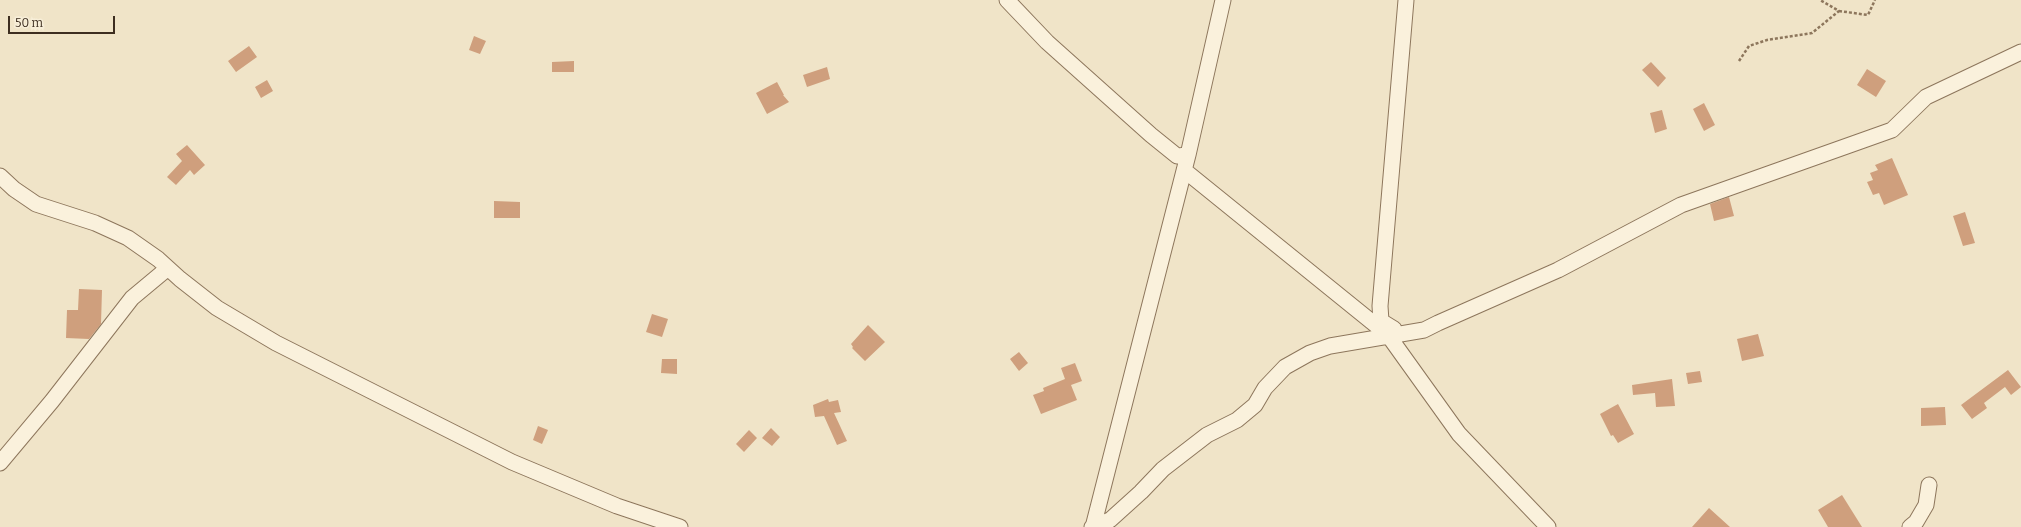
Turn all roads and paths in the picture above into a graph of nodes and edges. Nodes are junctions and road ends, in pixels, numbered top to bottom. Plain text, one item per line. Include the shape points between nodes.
1 (1008, 0) edge
2 (1223, 0) edge
3 (1406, 0) edge
4 (1820, 0) edge
5 (1875, 0) edge
6 (1839, 11) junction
7 (2021, 52) edge
8 (1739, 61) dead end
9 (1186, 162) junction
10 (0, 176) edge
11 (168, 268) junction
12 (1394, 335) junction
13 (0, 463) edge
14 (1929, 485) dead end
15 (680, 527) edge
16 (1093, 527) edge
17 (1548, 527) edge
18 (1910, 527) edge

1 - 9 street via 1047,42 1151,135
2 - 9 street
3 - 12 street via 1380,306 1382,320
4 - 6 path
5 - 6 path via 1868,15
6 - 8 path via 1812,33 1767,40 1749,46
7 - 12 street via 1926,97 1892,130 1681,205 1527,285 1424,330
9 - 12 street
9 - 16 street
10 - 11 street via 36,204 95,223 128,238
11 - 13 street via 132,298
11 - 15 street via 217,308 276,343 512,462 617,506
12 - 16 street via 1330,346 1310,353 1285,367 1265,388 1255,405 1237,420 1207,435 1163,469 1110,520
12 - 17 street via 1459,434
14 - 18 street via 1926,505

